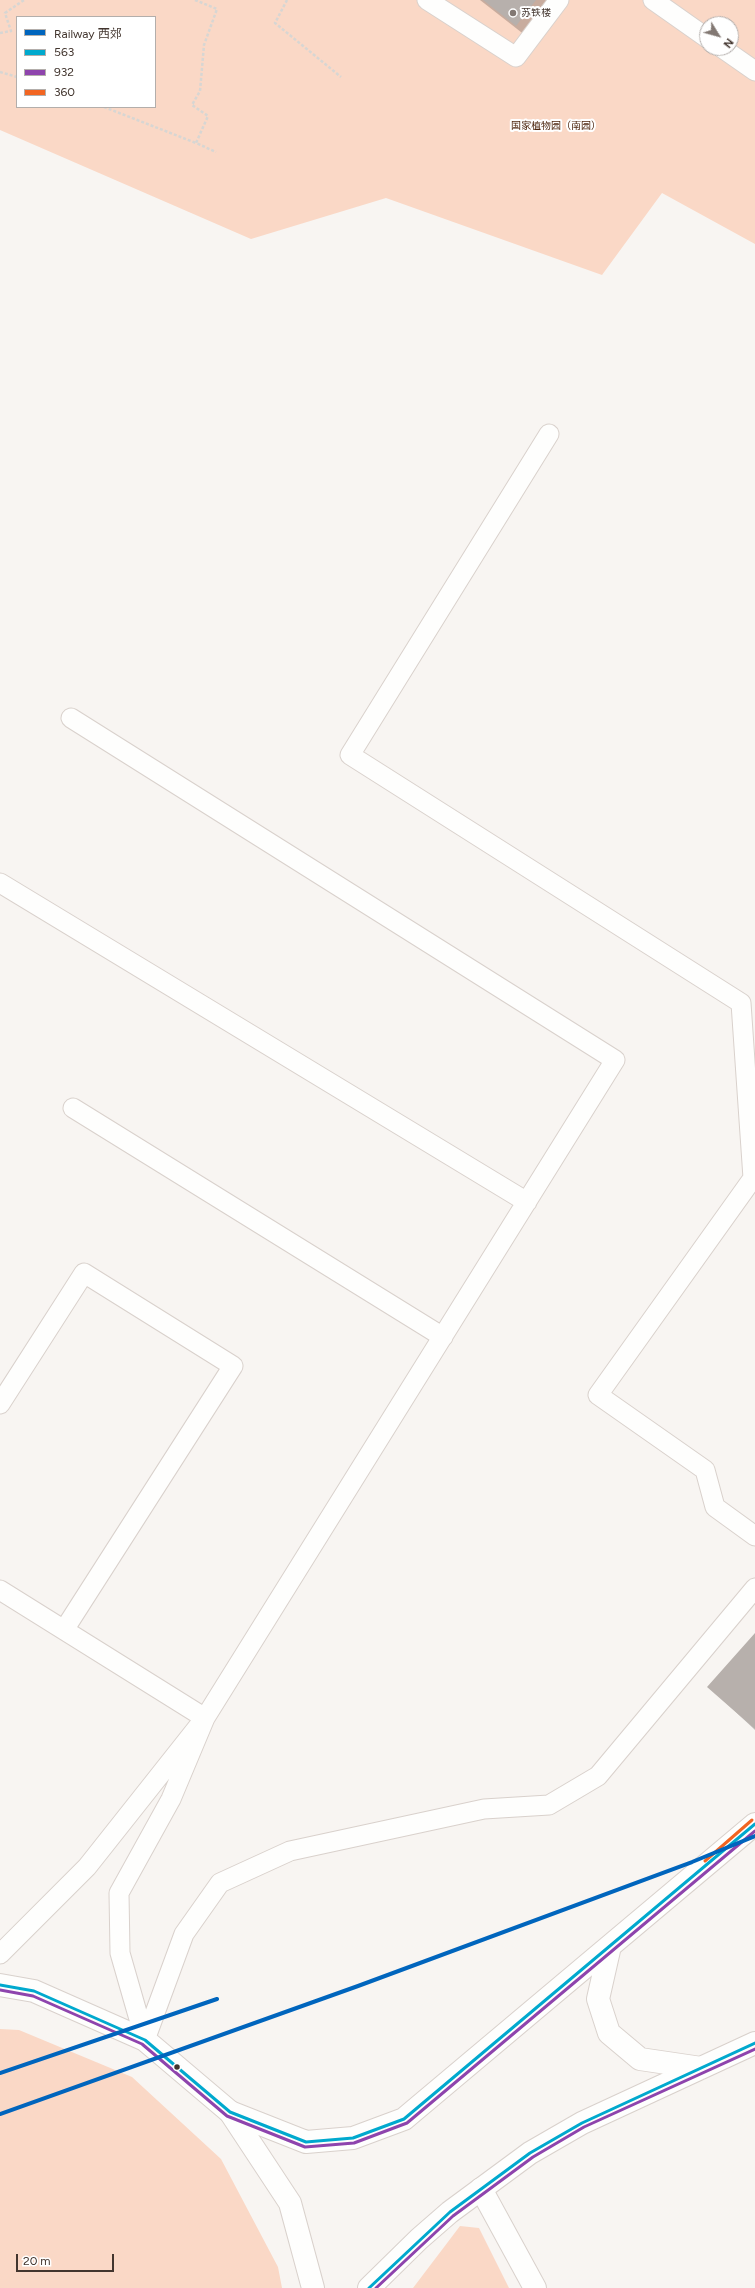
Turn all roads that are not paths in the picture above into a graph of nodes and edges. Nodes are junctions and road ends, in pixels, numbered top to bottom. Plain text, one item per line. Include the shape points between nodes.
1 (428, 0) edge
2 (559, 0) edge
3 (653, 0) edge
4 (699, 32) edge
5 (733, 56) edge
6 (755, 71) edge
7 (549, 434) dead end
8 (71, 718) dead end
9 (0, 883) edge
10 (73, 1108) dead end
11 (527, 1202) junction
12 (443, 1337) junction
13 (0, 1404) edge
14 (755, 1536) edge
15 (755, 1588) edge
16 (0, 1590) edge
17 (64, 1630) junction
18 (205, 1718) junction
19 (755, 1824) edge
20 (610, 1946) junction
21 (0, 1954) edge
22 (0, 1985) edge
23 (145, 2040) junction
24 (755, 2043) edge
25 (701, 2068) junction
26 (230, 2112) junction
27 (481, 2189) junction
28 (313, 2288) edge
29 (369, 2288) edge
30 (536, 2288) edge

1 - 2 lane via 516,57
3 - 4 lane
5 - 6 lane
7 - 14 lane via 350,755 741,1003 753,1178 598,1395 705,1470 715,1507
8 - 11 lane via 615,1060
9 - 11 lane
10 - 12 lane
11 - 12 lane
12 - 18 lane
13 - 17 lane via 84,1273 233,1366
15 - 23 lane via 598,1776 549,1806 484,1809 290,1851 220,1883 184,1934
16 - 17 lane
17 - 18 lane
18 - 21 lane via 87,1867
18 - 23 lane via 171,1799 119,1893 120,1953
19 - 20 street
20 - 25 street via 598,1999 609,2033 640,2059
20 - 26 street via 404,2119 353,2138 306,2142
22 - 23 street via 34,1991
23 - 26 street
24 - 25 street
25 - 27 street via 582,2123 530,2152
26 - 28 street via 290,2202
27 - 29 street via 418,2239
27 - 30 street

